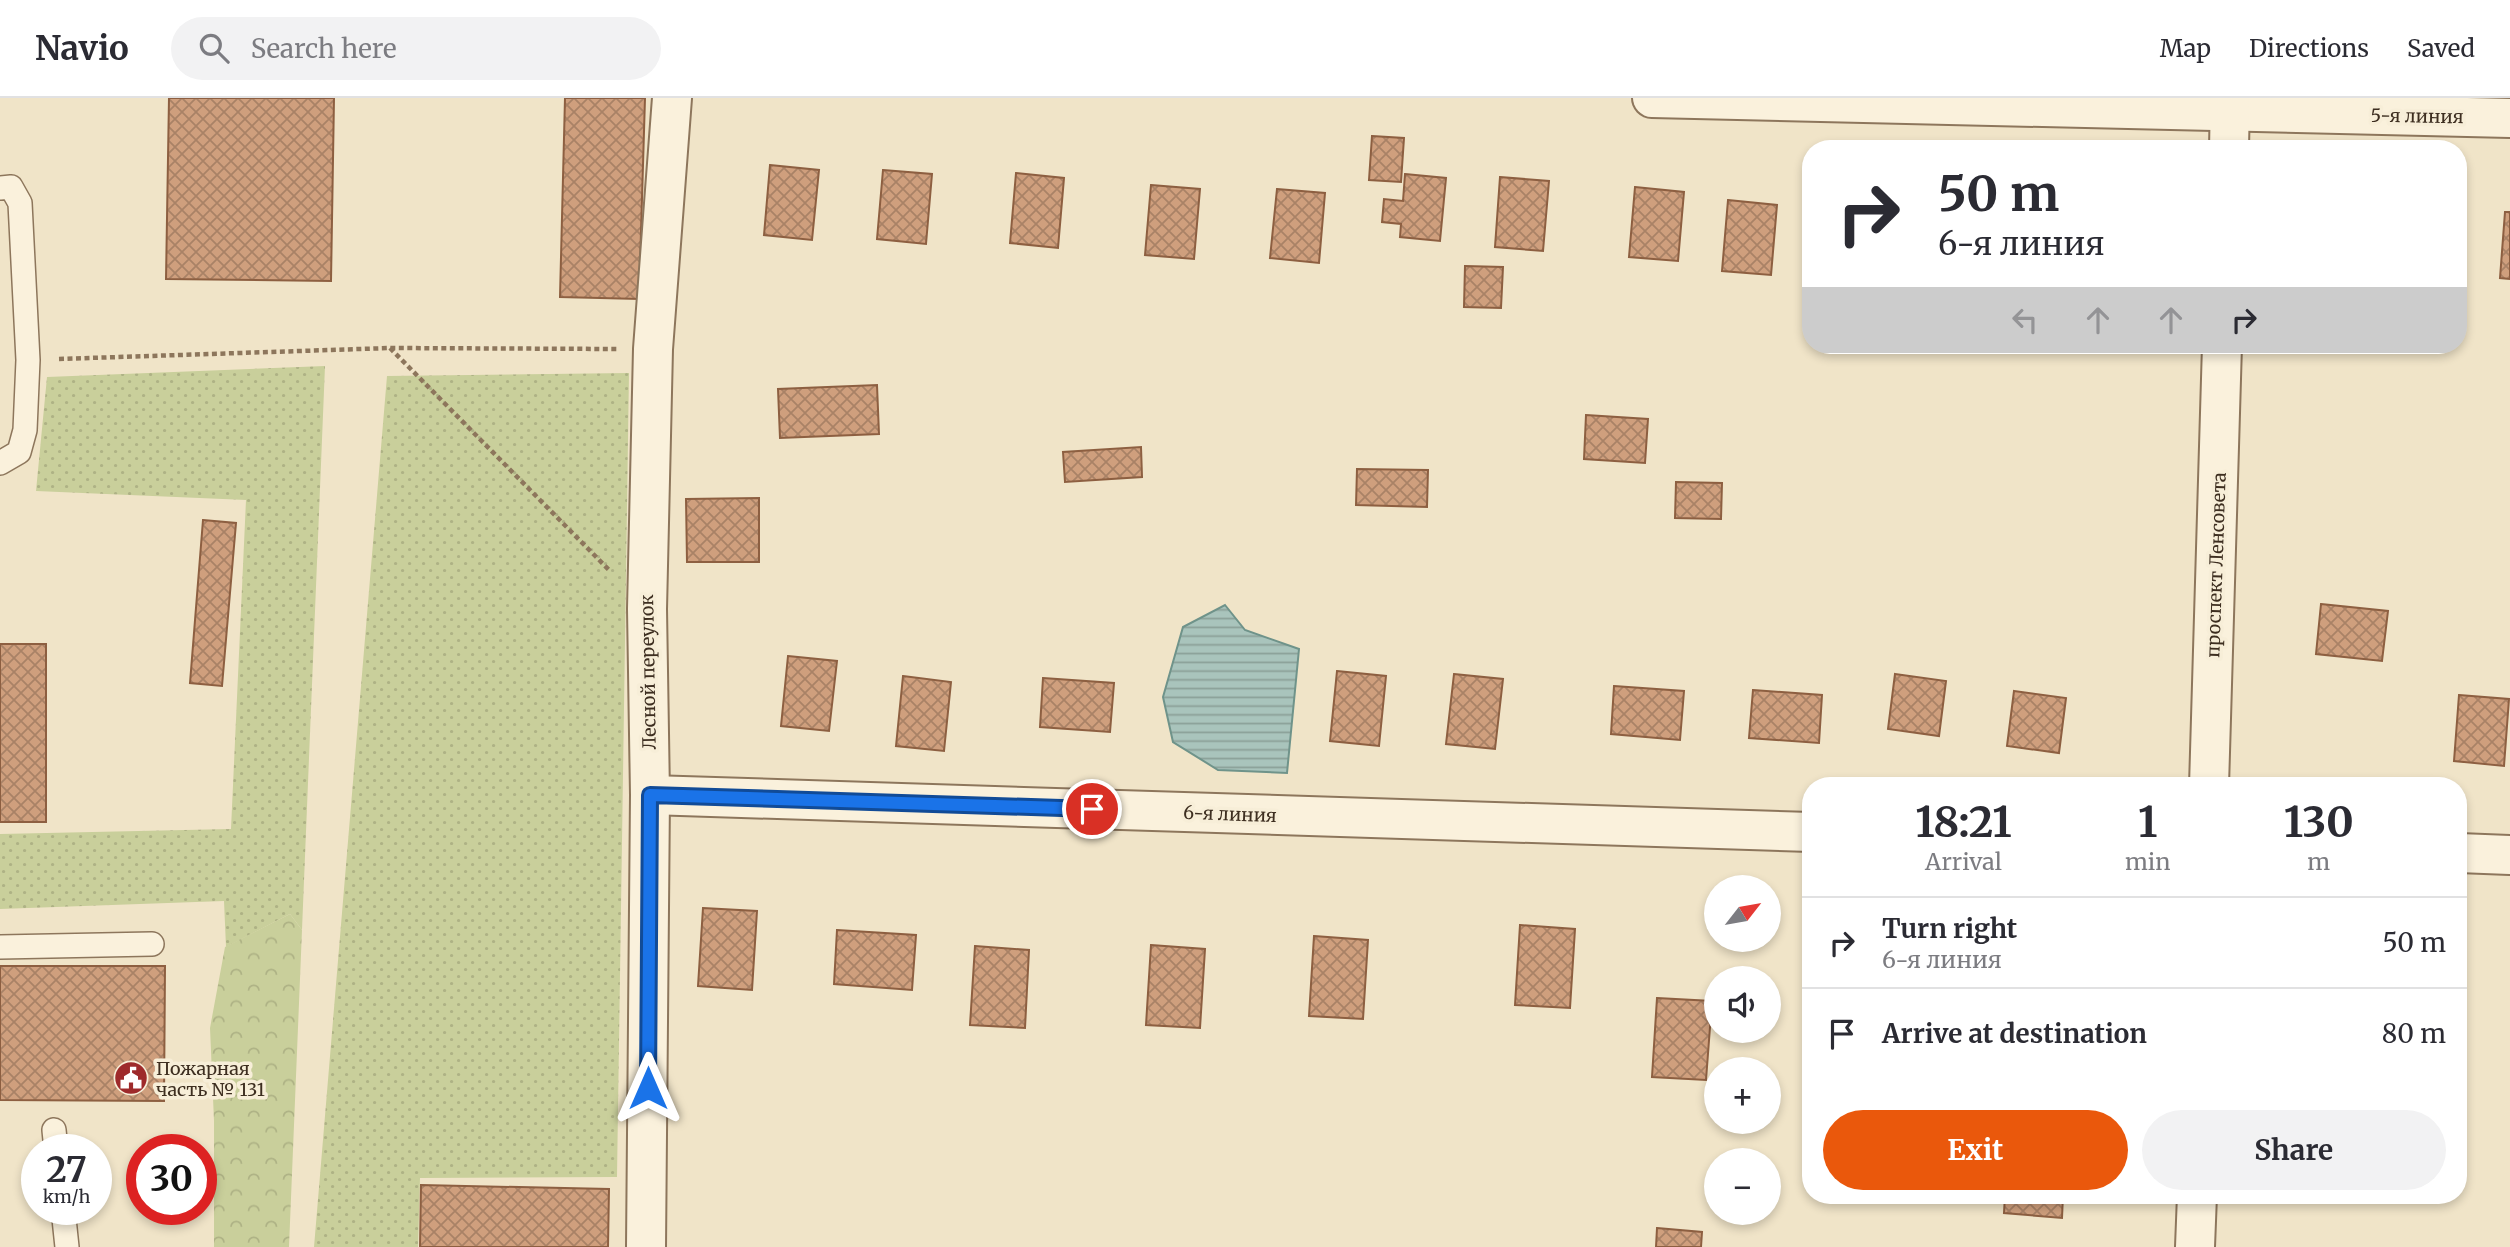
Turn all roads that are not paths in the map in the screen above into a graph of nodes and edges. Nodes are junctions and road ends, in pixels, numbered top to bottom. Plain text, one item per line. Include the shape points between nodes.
1 (672, 98) edge
2 (1652, 98) edge
3 (2230, 105) edge
4 (2510, 118) edge
5 (2229, 140) edge
6 (0, 188) edge
7 (2222, 354) edge
8 (0, 463) edge
9 (2209, 777) edge
10 (650, 795) junction
11 (1802, 832) edge
12 (2467, 853) edge
13 (2510, 855) edge
14 (152, 944) dead end
15 (0, 947) edge
16 (2197, 1204) edge
17 (65, 1225) edge
18 (67, 1247) edge
19 (646, 1247) edge
20 (2195, 1247) edge

1 - 10 street, Лесной переулок via 653,349 647,609
2 - 3 street, 5-я линия
3 - 4 street, 5-я линия
3 - 5 street
6 - 8 lane via 10,187 20,203 28,360 25,430 19,452
7 - 9 street, проспект Ленсовета
10 - 11 street, 6-я линия
10 - 19 street, Лесной переулок
12 - 13 street
14 - 15 lane
16 - 20 street
17 - 18 lane

